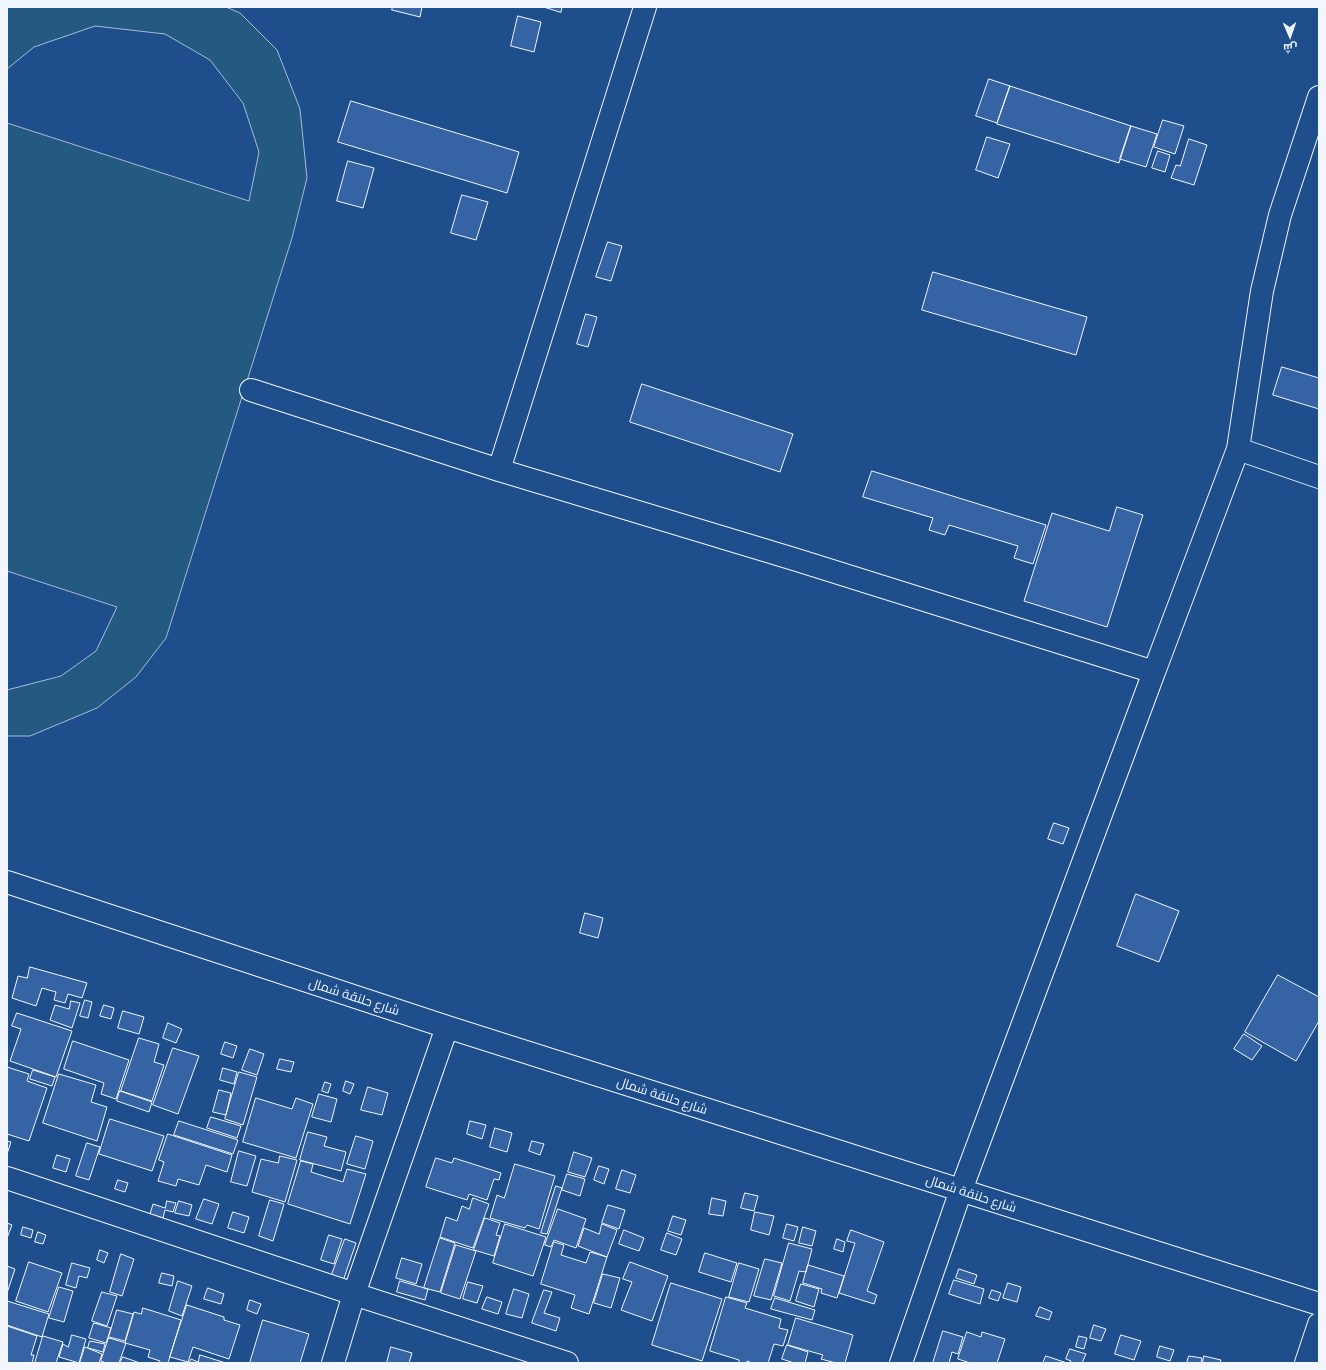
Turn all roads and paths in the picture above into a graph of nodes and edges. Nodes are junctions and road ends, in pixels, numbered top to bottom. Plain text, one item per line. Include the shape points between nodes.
1 (645, 7) edge
2 (1319, 97) edge
3 (252, 390) dead end
4 (1238, 449) junction
5 (499, 470) junction
6 (1319, 476) edge
7 (1154, 672) junction
8 (7, 882) edge
9 (447, 1028) junction
10 (7, 1178) edge
11 (961, 1190) junction
12 (354, 1294) junction
13 (1319, 1304) edge
14 (1319, 1324) edge
15 (333, 1363) edge
16 (567, 1363) edge
17 (902, 1363) edge
18 (1306, 1363) edge

1 - 5 street
2 - 4 street via 1280,215 1262,291
3 - 5 street
4 - 6 street
4 - 7 street
5 - 7 street
7 - 11 street
8 - 9 street, شارع حلنقة شمال
9 - 11 street, شارع حلنقة شمال
9 - 12 street
10 - 12 street
11 - 13 street, شارع حلنقة شمال
11 - 17 street
12 - 15 street
12 - 16 street
14 - 18 street

